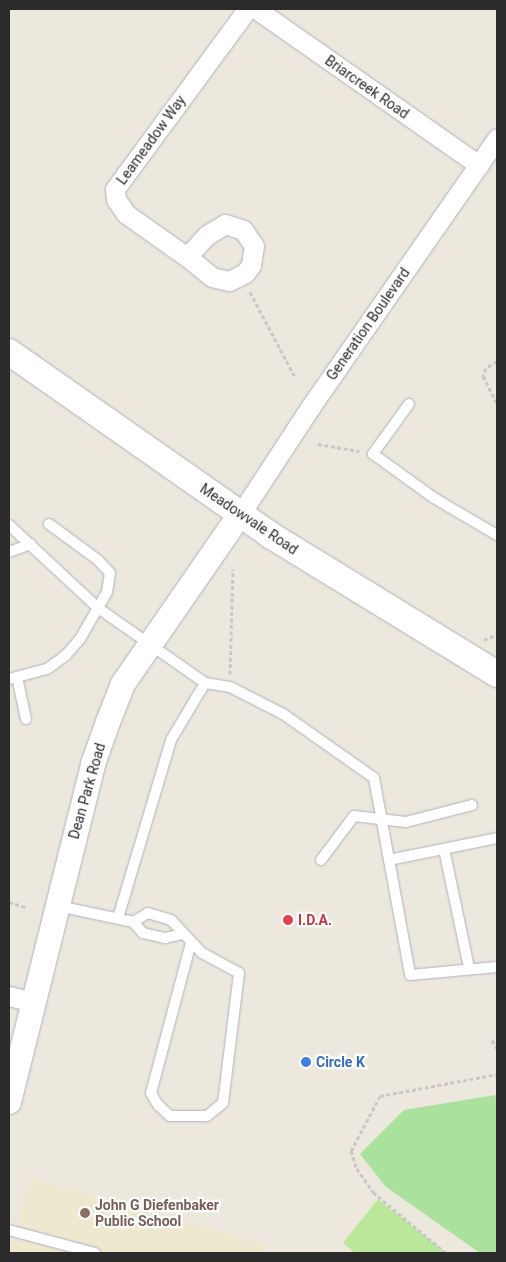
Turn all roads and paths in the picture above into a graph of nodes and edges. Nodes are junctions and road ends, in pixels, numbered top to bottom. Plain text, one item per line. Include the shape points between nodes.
1 (247, 9) edge
2 (256, 9) edge
3 (497, 138) edge
4 (478, 165) junction
5 (187, 257) junction
6 (242, 276) junction
7 (9, 352) edge
8 (497, 361) edge
9 (295, 377) dead end
10 (497, 403) edge
11 (409, 404) dead end
12 (318, 444) dead end
13 (374, 454) junction
14 (241, 513) junction
15 (49, 524) dead end
16 (9, 525) edge
17 (497, 535) edge
18 (31, 544) junction
19 (9, 552) edge
20 (233, 568) dead end
21 (98, 608) junction
22 (152, 645) junction
23 (497, 674) edge
24 (13, 678) edge
25 (205, 683) junction
26 (230, 687) junction
27 (26, 719) dead end
28 (472, 805) dead end
29 (381, 817) junction
30 (497, 838) edge
31 (444, 849) junction
32 (321, 860) dead end
33 (389, 860) junction
34 (9, 902) edge
35 (56, 906) junction
36 (25, 907) dead end
37 (118, 918) junction
38 (133, 922) junction
39 (182, 934) junction
40 (191, 943) junction
41 (497, 967) edge
42 (469, 968) junction
43 (9, 996) edge
44 (33, 1002) junction
45 (492, 1040) dead end
46 (497, 1049) edge
47 (497, 1074) edge
48 (9, 1102) edge
49 (9, 1230) edge
50 (95, 1253) edge
51 (446, 1253) edge

1 - 5 street, Leameadow Way via 115,189 116,199 126,214
2 - 4 street, Briarcreek Road
3 - 4 street, Generation Boulevard
4 - 14 street, Generation Boulevard via 316,398
5 - 6 street, Leameadow Way via 220,280
5 - 6 street via 214,229 225,224 235,225 243,230 254,246 251,265
6 - 9 path
7 - 14 main road, Meadowvale Road
8 - 10 path via 486,368 483,376
11 - 13 lane
12 - 13 path
13 - 17 lane via 434,498
14 - 22 street, Dean Park Road
14 - 23 main road, Meadowvale Road via 270,535
15 - 21 lane via 98,560 110,573 107,592
16 - 18 lane
18 - 19 lane
18 - 21 lane
20 - 26 path
21 - 22 lane
21 - 24 lane via 66,655 47,669
22 - 25 lane
22 - 35 street, Dean Park Road via 123,684 108,722 93,764
24 - 27 lane
25 - 26 lane
25 - 37 lane via 171,740
26 - 29 lane via 283,714 374,778
28 - 29 lane via 406,822
29 - 32 lane via 354,816
29 - 33 lane
30 - 31 lane
31 - 33 lane
31 - 42 lane
33 - 42 lane via 410,975
34 - 36 path
35 - 37 lane
35 - 44 street, Dean Park Road
37 - 38 lane
38 - 39 lane via 143,933 165,938
38 - 39 lane via 148,913 171,920
39 - 40 lane
40 - 40 lane via 202,953 239,973 226,1089 223,1103 208,1116 170,1116 151,1093
41 - 42 lane
43 - 44 street
44 - 48 street, Dean Park Road
45 - 46 path
47 - 51 path via 380,1096 351,1151 356,1167 374,1193
49 - 50 lane

